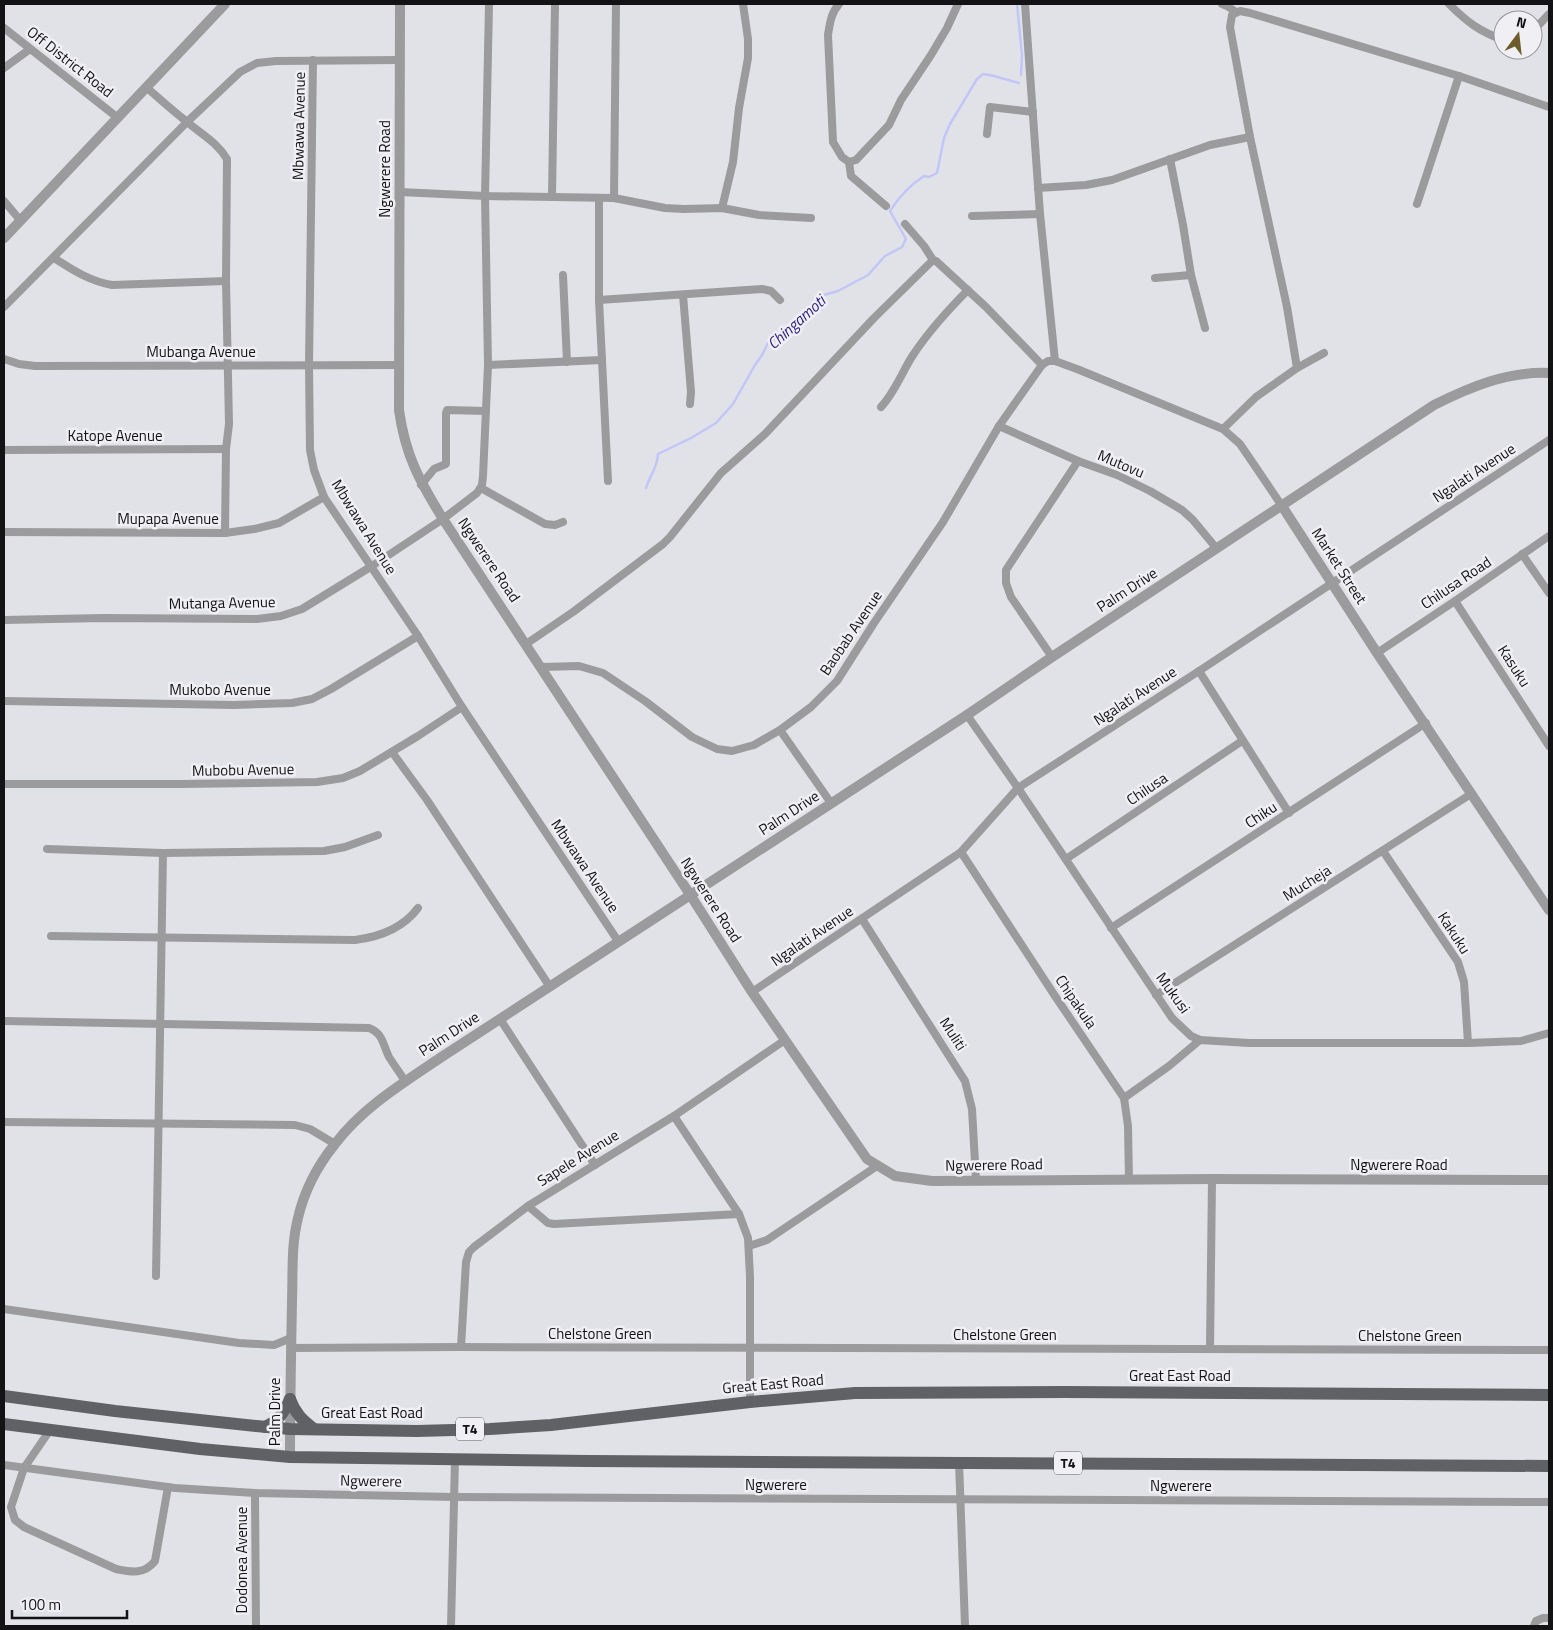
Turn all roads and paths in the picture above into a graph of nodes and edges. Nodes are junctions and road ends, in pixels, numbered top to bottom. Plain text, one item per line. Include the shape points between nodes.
1 (226, 4) edge
2 (400, 4) edge
3 (489, 4) edge
4 (555, 4) edge
5 (616, 4) edge
6 (743, 4) edge
7 (840, 4) edge
8 (958, 4) edge
9 (1024, 4) edge
10 (1222, 4) edge
11 (1449, 4) edge
12 (1236, 12) junction
13 (4, 28) edge
14 (1493, 36) edge
15 (30, 49) junction
16 (313, 60) junction
17 (400, 60) junction
18 (4, 68) edge
19 (1459, 76) junction
20 (147, 88) junction
21 (1549, 106) edge
22 (1033, 112) junction
23 (118, 118) junction
24 (187, 122) junction
25 (986, 134) dead end
26 (1250, 137) junction
27 (1170, 159) junction
28 (849, 162) junction
29 (1038, 188) junction
30 (400, 192) junction
31 (485, 196) junction
32 (552, 197) junction
33 (599, 198) junction
34 (614, 198) junction
35 (4, 201) edge
36 (1416, 204) dead end
37 (886, 206) dead end
38 (722, 208) junction
39 (1040, 214) junction
40 (972, 216) dead end
41 (810, 218) dead end
42 (20, 220) junction
43 (905, 224) dead end
44 (4, 238) edge
45 (54, 258) junction
46 (933, 260) junction
47 (563, 275) dead end
48 (1191, 275) junction
49 (1155, 278) dead end
50 (226, 281) junction
51 (968, 290) junction
52 (684, 295) junction
53 (598, 300) junction
54 (780, 300) dead end
55 (4, 307) edge
56 (1205, 328) dead end
57 (1324, 353) dead end
58 (4, 359) edge
59 (602, 360) junction
60 (1055, 361) junction
61 (566, 362) junction
62 (399, 365) junction
63 (488, 365) junction
64 (1042, 365) junction
65 (228, 366) junction
66 (309, 366) junction
67 (1296, 368) junction
68 (1549, 373) edge
69 (690, 404) dead end
70 (881, 407) dead end
71 (486, 411) junction
72 (999, 426) junction
73 (1222, 429) junction
74 (1549, 440) edge
75 (226, 449) junction
76 (4, 450) edge
77 (1078, 461) junction
78 (608, 481) dead end
79 (421, 485) junction
80 (480, 488) junction
81 (324, 497) junction
82 (1282, 506) junction
83 (443, 519) junction
84 (563, 522) dead end
85 (4, 532) edge
86 (225, 533) junction
87 (1549, 536) edge
88 (1217, 550) junction
89 (1522, 554) junction
90 (372, 566) junction
91 (1333, 583) junction
92 (1549, 593) edge
93 (1455, 601) junction
94 (4, 620) edge
95 (418, 636) junction
96 (526, 644) junction
97 (1377, 653) junction
98 (1052, 657) junction
99 (541, 667) junction
100 (1199, 671) junction
101 (4, 701) edge
102 (462, 707) junction
103 (967, 715) junction
104 (1426, 724) junction
105 (780, 730) junction
106 (1242, 741) junction
107 (1549, 746) edge
108 (392, 752) junction
109 (4, 784) edge
110 (1018, 788) junction
111 (1471, 794) junction
112 (831, 803) junction
113 (1289, 813) junction
114 (378, 835) dead end
115 (47, 849) dead end
116 (1383, 851) junction
117 (961, 852) junction
118 (163, 853) junction
119 (1066, 858) junction
120 (691, 896) junction
121 (418, 908) dead end
122 (1549, 910) edge
123 (862, 919) junction
124 (1111, 928) junction
125 (51, 936) dead end
126 (162, 938) junction
127 (618, 941) junction
128 (550, 987) junction
129 (752, 992) junction
130 (1156, 995) junction
131 (500, 1019) junction
132 (4, 1022) edge
133 (161, 1025) junction
134 (1549, 1033) edge
135 (785, 1040) junction
136 (1200, 1040) junction
137 (1468, 1043) junction
138 (405, 1081) junction
139 (1124, 1098) junction
140 (674, 1116) junction
141 (4, 1122) edge
142 (160, 1125) junction
143 (334, 1144) junction
144 (594, 1165) junction
145 (877, 1166) junction
146 (1212, 1179) junction
147 (976, 1180) junction
148 (1129, 1180) junction
149 (1549, 1180) edge
150 (528, 1206) junction
151 (739, 1214) junction
152 (749, 1246) junction
153 (156, 1276) dead end
154 (4, 1309) edge
155 (291, 1343) junction
156 (461, 1347) junction
157 (1210, 1348) junction
158 (749, 1349) junction
159 (1549, 1350) edge
160 (1549, 1395) edge
161 (4, 1396) edge
162 (290, 1399) junction
163 (750, 1402) junction
164 (4, 1424) edge
165 (265, 1427) junction
166 (290, 1429) junction
167 (314, 1429) junction
168 (50, 1430) junction
169 (290, 1457) junction
170 (455, 1460) junction
171 (959, 1462) junction
172 (4, 1465) edge
173 (1549, 1466) edge
174 (24, 1468) junction
175 (168, 1486) junction
176 (255, 1493) junction
177 (454, 1497) junction
178 (960, 1499) junction
179 (1549, 1502) edge
180 (1549, 1618) edge
181 (256, 1626) edge
182 (451, 1626) edge
183 (965, 1626) edge
184 (1534, 1626) edge

1 - 20 street
2 - 17 street, Ngwerere Road
3 - 31 street
4 - 32 street
5 - 34 street
6 - 38 street via 748,58 733,162
7 - 28 street via 830,20 828,36 831,126 833,142
8 - 28 street via 889,125 856,160
9 - 22 street
10 - 12 street
11 - 14 street via 1470,24
12 - 19 street via 1250,13
12 - 26 street via 1232,15 1230,27
13 - 15 street, Off District Road
15 - 18 street
15 - 23 street, Off District Road
16 - 17 street
16 - 24 street via 257,63 240,72
16 - 66 street, Mbwawa Avenue
17 - 30 street, Ngwerere Road
19 - 21 street
19 - 36 street
20 - 23 street
20 - 24 street
22 - 25 street via 990,107
22 - 29 street
23 - 42 street
24 - 45 street
24 - 50 street via 220,148 227,159
26 - 27 street via 1210,145
26 - 67 street
27 - 29 street via 1100,183
27 - 48 street
28 - 37 street via 851,176
29 - 39 street
30 - 31 street
30 - 62 street, Ngwerere Road
31 - 32 street
31 - 63 street
32 - 33 street
33 - 34 street
33 - 53 street
34 - 38 street via 665,208
35 - 42 street
38 - 41 street via 759,215
39 - 40 street
39 - 60 street
42 - 44 street
43 - 46 street
45 - 50 street via 82,276 112,285
45 - 55 street
46 - 51 street
46 - 96 street via 765,434 721,473 670,537
47 - 61 street
48 - 49 street
48 - 56 street
50 - 65 street
51 - 64 street
51 - 70 street via 941,318 914,354
52 - 53 street
52 - 54 street via 762,289 771,291
52 - 69 street
53 - 59 street
57 - 67 street
58 - 65 street, Mubanga Avenue via 35,366
59 - 61 street
59 - 78 street
60 - 64 street
60 - 73 street, Market Street
61 - 63 street
62 - 66 street, Mubanga Avenue
62 - 79 street, Ngwerere Road via 402,432
63 - 71 street
64 - 72 street, Baobab Avenue
65 - 66 street, Mubanga Avenue
65 - 75 street
66 - 81 street, Mbwawa Avenue via 310,450
67 - 73 street via 1256,397
68 - 82 street, Palm Drive via 1520,374 1464,390 1434,405
71 - 79 street via 447,410 446,464 434,469
71 - 80 street
72 - 77 street, Mutovu
72 - 105 street, Baobab Avenue via 944,522 837,681 811,707
73 - 82 street, Market Street via 1240,444
74 - 91 street, Ngalati Avenue
75 - 76 street, Katope Avenue
75 - 86 street
77 - 88 street, Mutovu via 1117,475 1182,510
77 - 98 street via 1006,570 1011,596
79 - 83 street, Ngwerere Road
80 - 83 street, Mutanga Avenue
80 - 84 street via 545,524
81 - 86 street, Mupapa Avenue via 278,523
81 - 90 street, Mbwawa Avenue
82 - 88 street, Palm Drive
82 - 91 street, Market Street
83 - 90 street, Mutanga Avenue
83 - 96 street, Ngwerere Road
85 - 86 street, Mupapa Avenue
87 - 89 street, Chilusa Road
88 - 98 street, Palm Drive
89 - 92 street
89 - 93 street, Chilusa Road
90 - 94 street, Mutanga Avenue via 302,609 281,616 258,619
90 - 95 street, Mbwawa Avenue
91 - 97 street, Market Street
91 - 100 street, Ngalati Avenue
93 - 97 street, Chilusa Road
93 - 107 street, Kasuku
95 - 101 street, Mukobo Avenue via 332,689 312,699 292,703
95 - 102 street, Mbwawa Avenue
96 - 99 street, Ngwerere Road
97 - 104 street, Market Street
98 - 103 street, Palm Drive
99 - 105 street, Baobab Avenue via 579,666 603,672 692,737 717,749 742,750
99 - 120 street, Ngwerere Road
100 - 106 street
100 - 110 street, Ngalati Avenue
102 - 108 street, Mubobu Avenue
102 - 127 street, Mbwawa Avenue
103 - 110 street, Mukusi
103 - 112 street, Palm Drive
104 - 111 street, Market Street
104 - 113 street, Chiku
105 - 112 street
106 - 113 street
106 - 119 street, Chilusa
108 - 109 street, Mubobu Avenue via 343,778 317,782
108 - 128 street
110 - 117 street, Ngalati Avenue
110 - 119 street, Mukusi
111 - 116 street, Mucheja
111 - 122 street, Market Street
112 - 120 street, Palm Drive
113 - 124 street, Chiku
114 - 118 street via 324,851
115 - 118 street
116 - 130 street, Mucheja
116 - 137 street, Kakuku via 1458,962 1464,982
117 - 123 street, Ngalati Avenue
117 - 139 street, Chipakula
118 - 126 street
119 - 124 street, Mukusi
120 - 127 street, Palm Drive
120 - 129 street, Ngwerere Road
121 - 126 street via 412,916 385,933 355,940
123 - 129 street, Ngalati Avenue
123 - 147 street, Muliti via 965,1081 972,1109
124 - 130 street, Mukusi
125 - 126 street
126 - 133 street
127 - 128 street, Palm Drive
128 - 131 street, Palm Drive
129 - 135 street, Ngwerere Road
130 - 136 street, Mukusi via 1172,1018
131 - 138 street, Palm Drive
131 - 144 street
132 - 133 street
133 - 138 street via 369,1028 381,1036
133 - 142 street
134 - 137 street via 1520,1041
135 - 140 street, Sapele Avenue
135 - 145 street, Ngwerere Road via 868,1159
136 - 137 street
136 - 139 street
138 - 143 street, Palm Drive via 362,1114
139 - 148 street, Chipakula
140 - 144 street, Sapele Avenue
140 - 151 street
141 - 142 street
142 - 143 street via 295,1126 310,1129
142 - 153 street
143 - 155 street, Palm Drive via 312,1181 298,1218 294,1244
144 - 150 street, Sapele Avenue
145 - 147 street, Ngwerere Road via 908,1179
145 - 152 street via 766,1240
146 - 148 street, Ngwerere Road
146 - 149 street, Ngwerere Road
146 - 157 street
147 - 148 street, Ngwerere Road
150 - 151 street via 548,1223 554,1224
150 - 156 street, Sapele Avenue via 474,1247 467,1257
151 - 152 street
152 - 158 street
154 - 155 street, Chelstone Green via 239,1343
155 - 156 street, Chelstone Green
155 - 162 street, Palm Drive
156 - 158 street, Chelstone Green
157 - 158 street, Chelstone Green
157 - 159 street, Chelstone Green
158 - 163 street
160 - 163 main road, Great East Road / T4 via 865,1393
161 - 165 main road, Great East Road / T4
162 - 165 main road via 277,1421
162 - 166 street, Palm Drive
162 - 167 main road via 294,1411
163 - 167 main road, Great East Road / T4 via 490,1429
164 - 168 main road, T4
165 - 166 main road, Great East Road / T4
166 - 167 main road, Great East Road / T4
166 - 169 street, Palm Drive
168 - 169 main road, T4
168 - 174 street
169 - 170 main road, T4
170 - 171 main road, T4
170 - 177 street
171 - 173 main road, T4
171 - 178 street
172 - 174 street, Ngwerere
174 - 175 street, Ngwerere
174 - 175 street via 11,1507 16,1520 24,1527 128,1571 150,1568 155,1561
175 - 176 street, Ngwerere
176 - 177 street, Ngwerere
176 - 181 street, Dodonea Avenue
177 - 178 street, Ngwerere
177 - 182 street
178 - 179 street, Ngwerere
178 - 183 street
180 - 184 street via 1543,1618

